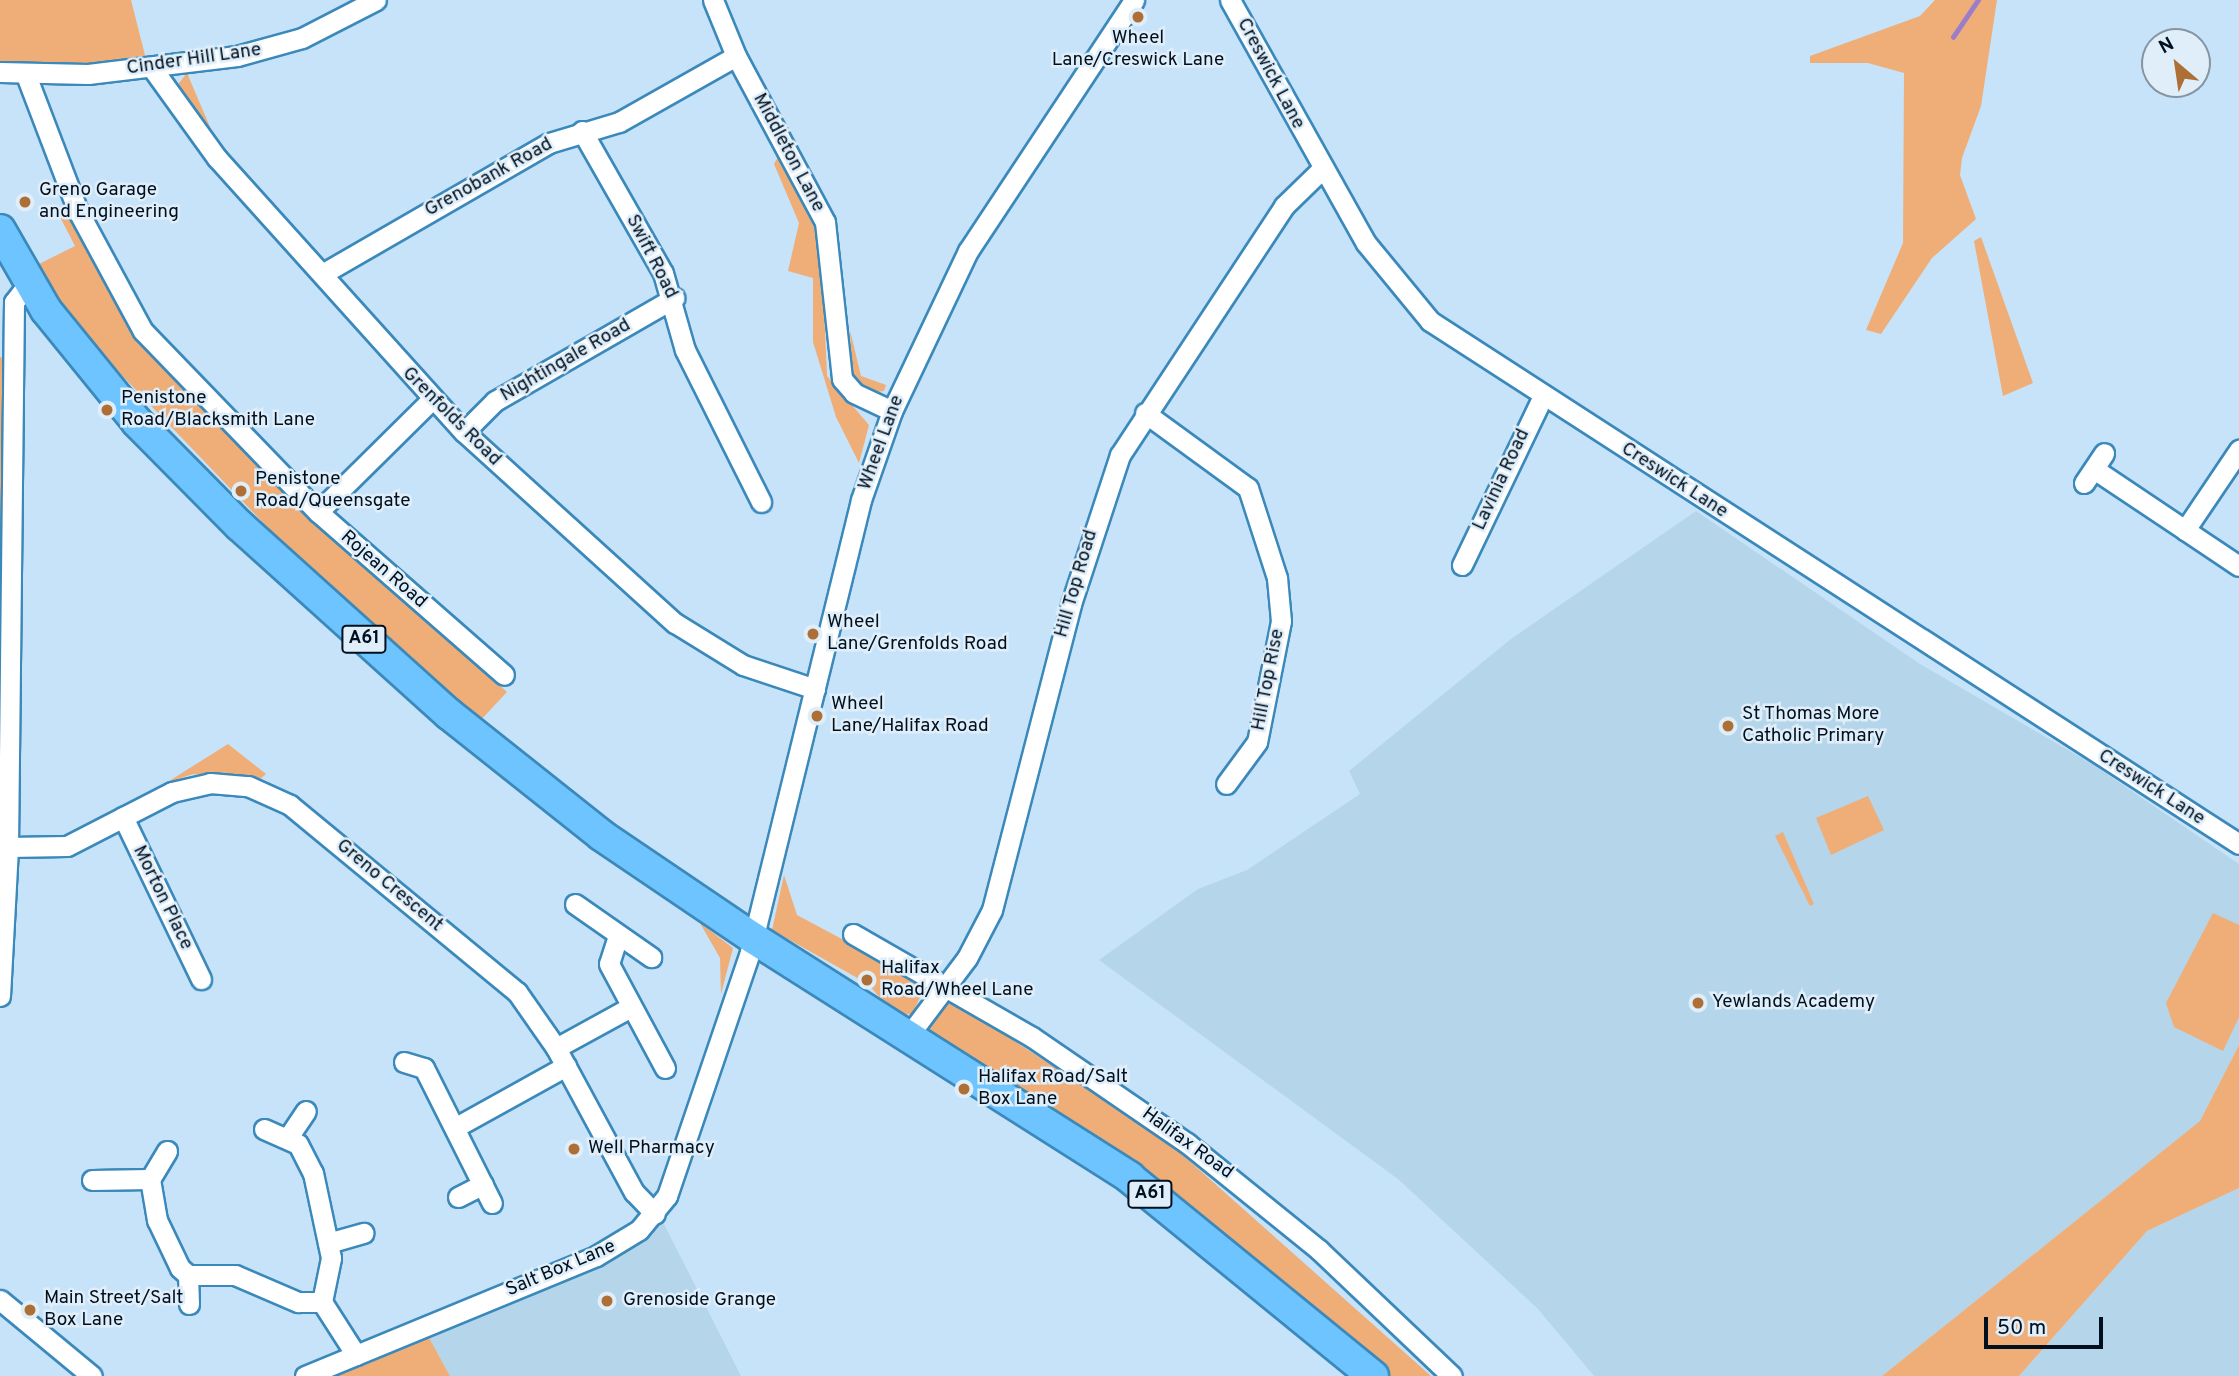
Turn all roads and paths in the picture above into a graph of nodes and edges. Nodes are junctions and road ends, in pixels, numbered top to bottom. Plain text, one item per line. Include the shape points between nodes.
1 (376, 0) edge
2 (713, 0) edge
3 (1135, 0) edge
4 (1230, 0) edge
5 (736, 57) junction
6 (152, 68) junction
7 (0, 72) edge
8 (26, 75) junction
9 (582, 131) junction
10 (1322, 169) junction
11 (0, 230) edge
12 (322, 274) junction
13 (29, 283) junction
14 (674, 298) junction
15 (1543, 396) junction
16 (432, 399) junction
17 (892, 411) junction
18 (1145, 413) junction
19 (464, 432) junction
20 (2239, 450) edge
21 (2094, 468) dead end
22 (761, 502) dead end
23 (318, 512) junction
24 (2185, 530) junction
25 (1462, 565) dead end
26 (2239, 565) edge
27 (504, 675) dead end
28 (815, 689) junction
29 (1226, 784) dead end
30 (123, 817) junction
31 (2239, 844) edge
32 (8, 847) junction
33 (575, 904) dead end
34 (853, 934) dead end
35 (618, 936) junction
36 (752, 939) junction
37 (651, 957) dead end
38 (201, 979) dead end
39 (946, 985) junction
40 (0, 996) edge
41 (631, 1007) junction
42 (909, 1035) junction
43 (556, 1048) junction
44 (404, 1062) dead end
45 (566, 1066) junction
46 (664, 1068) dead end
47 (306, 1111) dead end
48 (456, 1126) junction
49 (264, 1129) dead end
50 (289, 1136) junction
51 (167, 1151) dead end
52 (150, 1179) junction
53 (92, 1180) dead end
54 (483, 1184) junction
55 (458, 1197) dead end
56 (492, 1203) dead end
57 (655, 1214) junction
58 (364, 1233) dead end
59 (328, 1243) junction
60 (188, 1275) junction
61 (0, 1300) edge
62 (322, 1302) junction
63 (189, 1304) dead end
64 (356, 1355) junction
65 (92, 1376) edge
66 (305, 1376) edge
67 (1373, 1376) edge
68 (1452, 1376) edge

1 - 6 street, Cinder Hill Lane via 271,49
2 - 5 street, Middleton Lane
3 - 17 street, Wheel Lane via 968,251
4 - 10 street, Creswick Lane
5 - 9 street, Grenobank Road via 619,122
5 - 17 street, Middleton Lane via 825,222 842,379 854,393
6 - 8 street, Cinder Hill Lane
6 - 12 street, Grenfolds Road via 178,111
7 - 8 street, Cinder Hill Lane
8 - 23 street, Rojean Road via 60,172 125,305 165,359
9 - 12 street, Grenobank Road via 540,148
9 - 14 street, Swift Road
10 - 15 street, Creswick Lane via 1407,299 1464,346
10 - 18 street, Hill Top Road via 1284,206
11 - 13 highway, A61
12 - 16 street, Grenfolds Road
13 - 32 street via 14,302
13 - 36 highway, A61 via 137,422 345,622 534,784
14 - 19 street, Nightingale Road via 495,401
14 - 22 street, Swift Road via 685,350
15 - 25 street, Lavinia Road
15 - 31 street, Creswick Lane
16 - 19 street, Grenfolds Road
16 - 23 street
17 - 28 street, Wheel Lane via 862,500
18 - 29 street, Hill Top Rise via 1248,488 1278,578 1281,621 1257,742
18 - 39 street, Hill Top Road via 1100,503 992,910
19 - 28 street, Grenfolds Road via 675,623 743,665
20 - 24 street
21 - 24 street
23 - 27 street, Rojean Road
24 - 26 street
28 - 36 street, Wheel Lane
30 - 32 street, Greno Crescent via 54,850
30 - 38 street, Morton Place
30 - 43 street, Greno Crescent via 172,792 210,783 248,786 274,796 509,984
32 - 40 street
33 - 35 street
34 - 39 street, Halifax Road
35 - 37 street
35 - 41 street via 607,956
36 - 42 highway, A61
36 - 57 street, Salt Box Lane via 684,1161
39 - 42 street, Hill Top Road
39 - 68 street, Halifax Road via 1113,1091 1258,1197
41 - 43 street
41 - 46 street
42 - 67 highway, A61 via 1129,1177
43 - 45 street, Greno Crescent
44 - 48 street via 424,1069
45 - 48 street
45 - 57 street, Greno Crescent via 634,1192
47 - 50 street
48 - 54 street
49 - 50 street
50 - 59 street via 313,1173
51 - 52 street
52 - 53 street
52 - 60 street via 164,1238
54 - 55 street
54 - 56 street
57 - 64 street, Salt Box Lane via 596,1256
58 - 59 street
59 - 62 street
60 - 62 street via 235,1275 288,1299
60 - 63 street
61 - 65 street
62 - 64 street
64 - 66 street, Salt Box Lane

